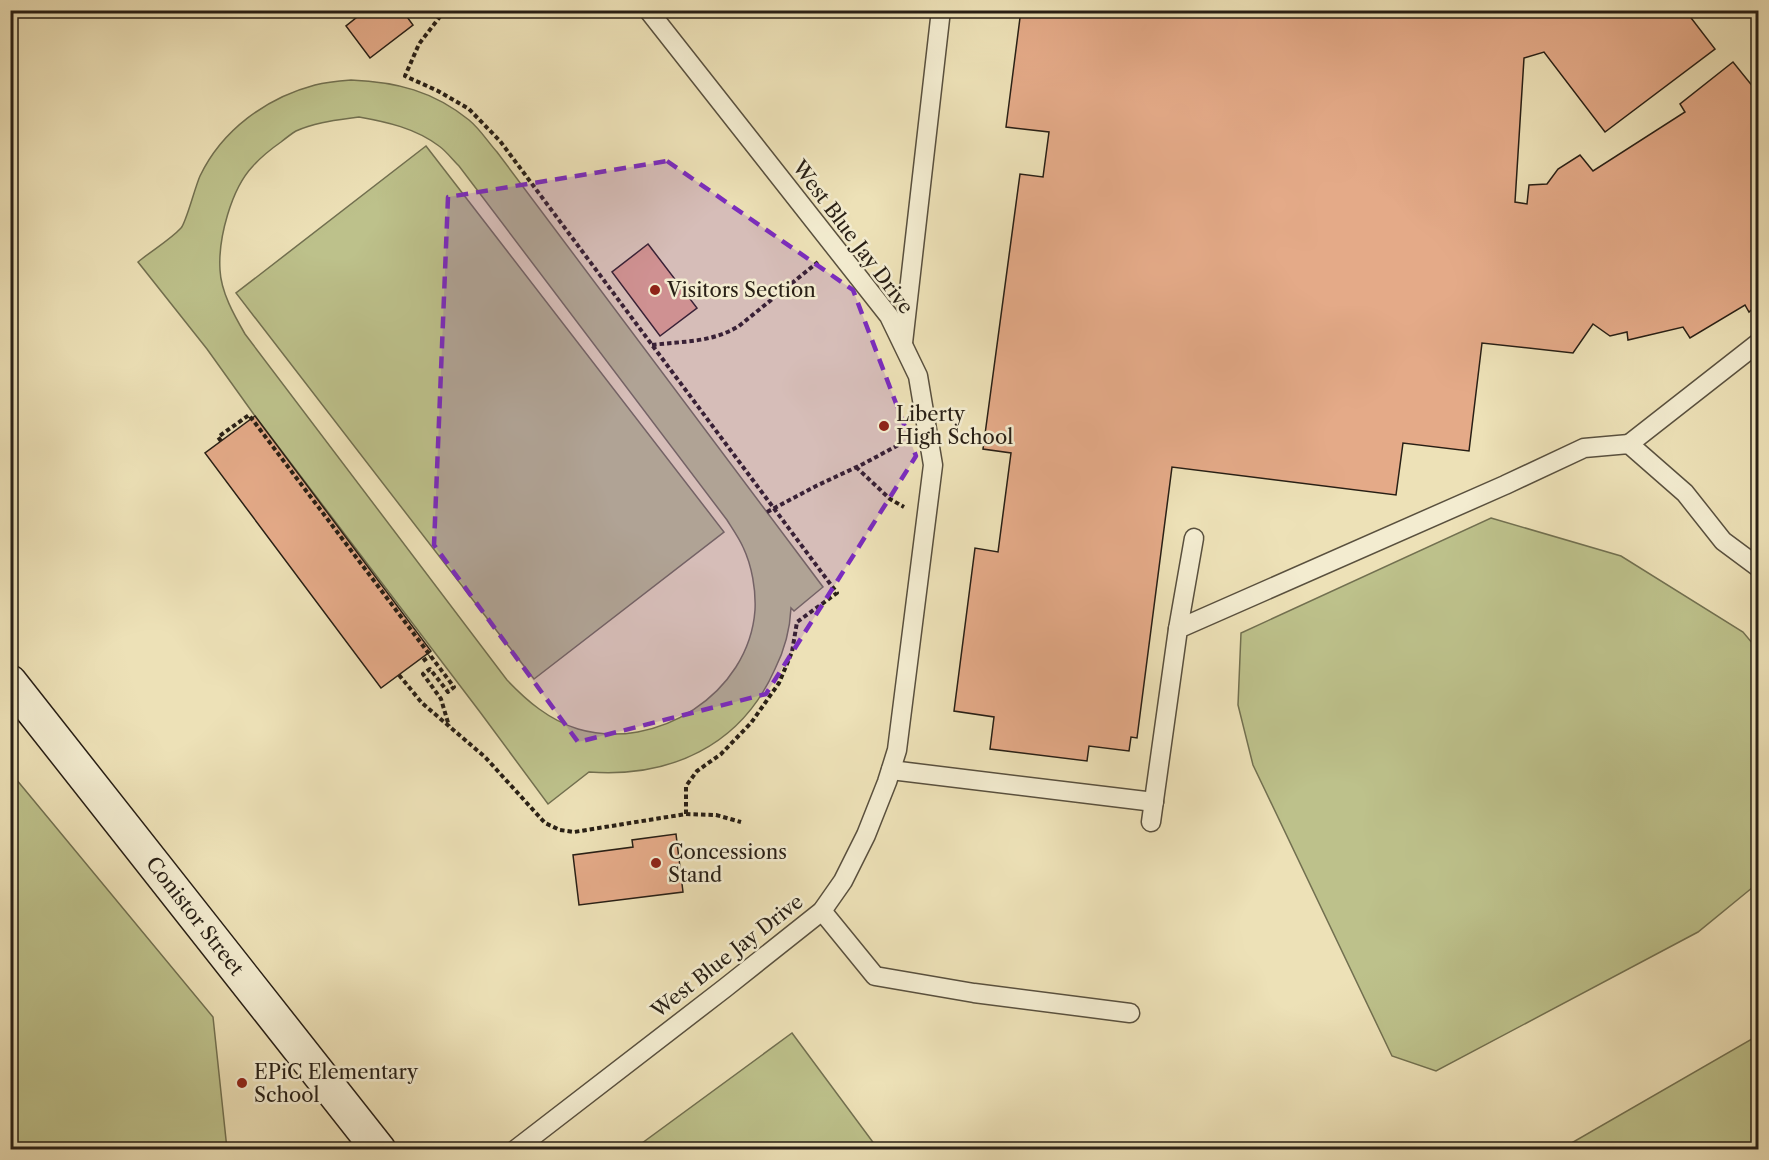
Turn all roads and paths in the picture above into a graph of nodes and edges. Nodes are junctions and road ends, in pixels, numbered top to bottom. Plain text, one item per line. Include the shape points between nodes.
1 (445, 10) edge
2 (648, 10) edge
3 (941, 10) edge
4 (819, 261) dead end
5 (903, 343) junction
6 (1758, 343) edge
7 (652, 345) junction
8 (221, 441) dead end
9 (904, 442) dead end
10 (1629, 444) junction
11 (856, 467) junction
12 (773, 508) junction
13 (906, 508) dead end
14 (767, 512) dead end
15 (1194, 538) dead end
16 (1758, 567) edge
17 (1178, 629) junction
18 (430, 656) junction
19 (423, 661) dead end
20 (399, 675) dead end
21 (10, 682) edge
22 (449, 726) junction
23 (891, 770) junction
24 (1154, 802) junction
25 (686, 814) junction
26 (741, 822) dead end
27 (1151, 822) dead end
28 (822, 911) junction
29 (1130, 1013) dead end
30 (379, 1149) edge
31 (515, 1149) edge

1 - 7 path via 419,45 405,76 470,109 500,141
2 - 5 lane, West Blue Jay Drive via 889,316
3 - 5 lane
4 - 7 path via 728,333 701,341
5 - 23 lane, West Blue Jay Drive via 918,376 933,465 897,750
6 - 10 lane
7 - 12 path
8 - 18 path via 218,437 249,415
9 - 11 path
10 - 16 lane via 1685,493 1723,541
10 - 17 lane via 1584,448
11 - 12 path
11 - 13 path via 890,499
12 - 14 path
12 - 25 path via 837,593 797,622 792,652 779,683 751,723 721,754 697,771 686,786
15 - 17 lane
17 - 24 lane
18 - 19 path
18 - 22 path via 454,687 448,692 430,669 423,674 441,699
20 - 22 path via 422,703
21 - 30 main road, Conistor Street
22 - 25 path via 485,757 545,823 561,830 574,832
23 - 24 lane
23 - 28 lane, West Blue Jay Drive via 866,835
24 - 27 lane
25 - 26 path via 716,815
28 - 29 lane via 875,976
28 - 31 lane, West Blue Jay Drive

